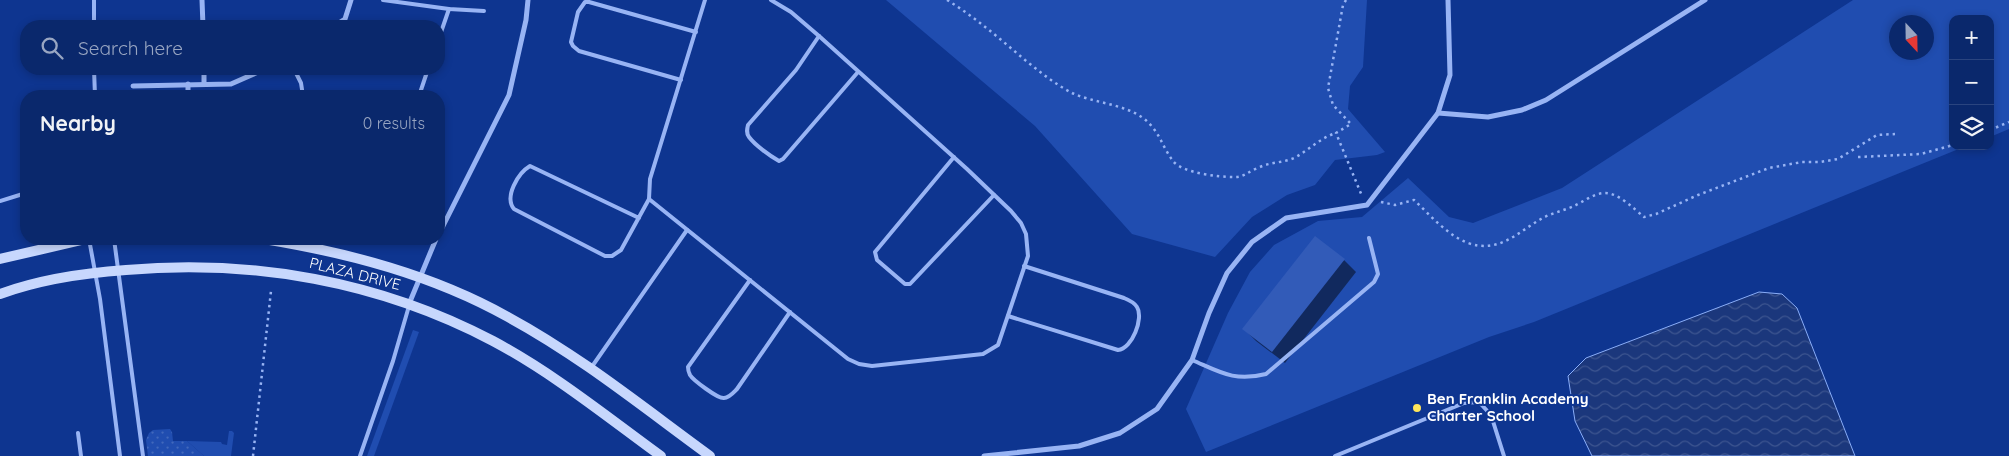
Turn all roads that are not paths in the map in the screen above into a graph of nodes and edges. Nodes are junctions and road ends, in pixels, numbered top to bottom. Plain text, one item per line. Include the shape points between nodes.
1 (94, 0) edge
2 (202, 0) edge
3 (351, 0) edge
4 (383, 0) edge
5 (528, 0) edge
6 (705, 0) edge
7 (771, 0) edge
8 (1448, 0) edge
9 (1705, 0) edge
10 (448, 9) junction
11 (484, 11) dead end
12 (94, 20) edge
13 (203, 20) edge
14 (343, 20) edge
15 (445, 20) edge
16 (696, 32) junction
17 (818, 36) junction
18 (858, 72) junction
19 (94, 75) edge
20 (204, 75) edge
21 (251, 75) edge
22 (297, 75) edge
23 (426, 75) edge
24 (681, 80) junction
25 (188, 84) junction
26 (204, 84) junction
27 (133, 86) dead end
28 (95, 90) edge
29 (188, 90) edge
30 (302, 90) edge
31 (421, 90) edge
32 (1438, 112) junction
33 (954, 157) junction
34 (20, 195) edge
35 (994, 195) junction
36 (649, 199) junction
37 (0, 201) edge
38 (639, 218) junction
39 (445, 222) edge
40 (687, 230) junction
41 (1369, 238) dead end
42 (62, 245) edge
43 (89, 245) edge
44 (115, 245) edge
45 (295, 245) edge
46 (433, 245) edge
47 (0, 259) edge
48 (1024, 266) junction
49 (117, 270) junction
50 (96, 272) junction
51 (419, 278) junction
52 (750, 280) junction
53 (0, 294) edge
54 (409, 304) junction
55 (790, 312) junction
56 (1008, 316) junction
57 (1192, 360) junction
58 (591, 369) junction
59 (78, 433) dead end
60 (81, 456) edge
61 (120, 456) edge
62 (142, 456) edge
63 (360, 456) edge
64 (662, 456) edge
65 (710, 456) edge
66 (984, 456) edge
67 (1335, 456) edge
68 (1504, 456) edge

1 - 12 lane
2 - 13 street
3 - 14 street
4 - 10 lane
5 - 39 street via 509,95
6 - 16 lane
7 - 17 lane via 791,12
8 - 32 street via 1450,75
9 - 32 street via 1546,100 1522,110 1488,117
10 - 11 lane
10 - 15 lane
16 - 24 lane
16 - 24 lane via 588,2 584,2 578,12 571,42 579,51
17 - 18 lane
17 - 18 lane via 796,70 748,125 748,136 774,158 783,159
18 - 33 lane
19 - 28 lane
20 - 26 street
21 - 26 street via 231,84
22 - 30 lane
23 - 31 lane
24 - 36 lane via 650,179
25 - 26 street
25 - 27 street
25 - 29 street
32 - 57 street via 1367,205 1286,218 1252,242 1227,273 1208,313
33 - 35 lane
33 - 35 lane via 875,252 876,260 905,284 910,284
34 - 37 lane
35 - 48 lane via 1021,223 1026,234 1028,256
36 - 38 lane
36 - 40 lane
38 - 38 lane via 621,250 605,256 514,209 510,198 520,173 530,166
40 - 52 lane
40 - 58 lane
41 - 57 lane via 1378,274 1374,282 1266,374 1250,378 1230,376
42 - 47 street
43 - 50 lane
44 - 49 lane
45 - 51 street, PLAZA DRIVE via 332,252
46 - 51 street
48 - 56 lane
48 - 56 lane via 1124,298 1137,306 1140,317 1131,343 1118,350
49 - 50 street, PLAZA DRIVE
49 - 54 street, PLAZA DRIVE via 187,266 256,270 326,280
49 - 62 lane
50 - 53 street, PLAZA DRIVE
50 - 61 lane
51 - 54 street
51 - 58 street, PLAZA DRIVE via 506,316
52 - 55 lane
52 - 55 lane via 688,367 691,377 719,398 730,396
54 - 63 lane
54 - 64 street, PLAZA DRIVE via 514,353
55 - 56 lane via 848,358 872,366 983,354 998,345
57 - 66 street via 1157,409 1120,433 1079,446
58 - 65 street, PLAZA DRIVE
59 - 60 lane
67 - 68 lane via 1464,403 1478,402 1491,415

